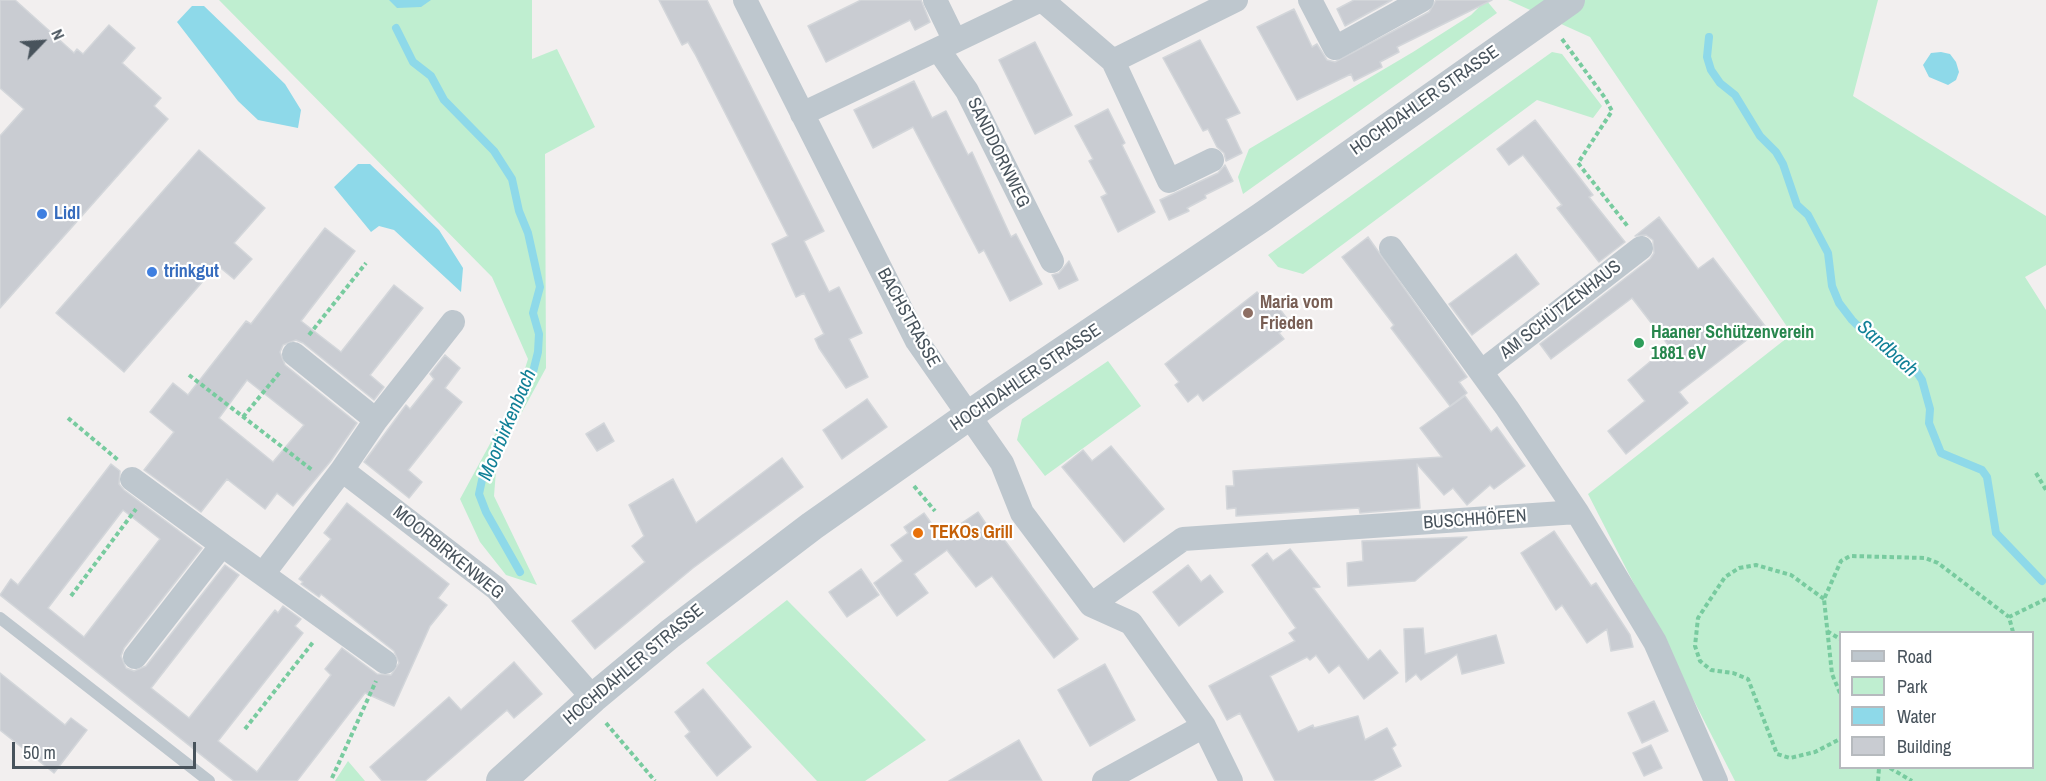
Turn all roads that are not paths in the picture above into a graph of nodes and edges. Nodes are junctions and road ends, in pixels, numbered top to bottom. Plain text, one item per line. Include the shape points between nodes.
1 (745, 0) edge
2 (935, 0) edge
3 (1042, 0) edge
4 (1236, 0) edge
5 (1310, 0) edge
6 (1422, 0) edge
7 (1570, 0) edge
8 (947, 45) junction
9 (1113, 61) junction
10 (802, 114) junction
11 (1212, 160) dead end
12 (1391, 248) dead end
13 (1641, 248) road end
14 (1052, 261) dead end
15 (453, 322) dead end
16 (294, 354) dead end
17 (1481, 372) junction
18 (968, 416) junction
19 (376, 420) junction
20 (337, 478) junction
21 (141, 485) road end
22 (1577, 512) junction
23 (222, 545) junction
24 (262, 574) junction
25 (1091, 605) junction
26 (0, 618) edge
27 (135, 657) dead end
28 (386, 662) road end
29 (590, 700) junction
30 (1204, 726) junction
31 (208, 781) edge
32 (501, 781) edge
33 (1104, 781) edge
34 (1231, 781) edge
35 (1716, 781) edge

1 - 10 street, BACHSTRASSE
2 - 8 street, SANDDORNWEG
3 - 8 street
3 - 9 street
4 - 9 street
5 - 6 street via 1335,48
7 - 18 street, HOCHDAHLER STRASSE via 1262,217
8 - 10 street
8 - 14 street, SANDDORNWEG
9 - 11 street via 1170,181
10 - 18 street, BACHSTRASSE via 917,341
12 - 17 street, AM SCHÜTZENHAUS
13 - 17 street, AM SCHÜTZENHAUS
15 - 19 street
16 - 19 street
17 - 22 street, AM SCHÜTZENHAUS
18 - 25 street, BACHSTRASSE via 1002,463 1022,513
18 - 29 street, HOCHDAHLER STRASSE via 719,596
19 - 20 street
20 - 24 street
20 - 29 street, MOORBIRKENWEG via 497,589
21 - 23 street
22 - 25 street, BUSCHHÖFEN via 1183,539
22 - 35 street via 1655,642
23 - 24 street
23 - 27 street
24 - 28 street
25 - 30 street, BACHSTRASSE via 1131,624
26 - 31 lane
29 - 32 street, HOCHDAHLER STRASSE
30 - 33 street
30 - 34 street, BACHSTRASSE

